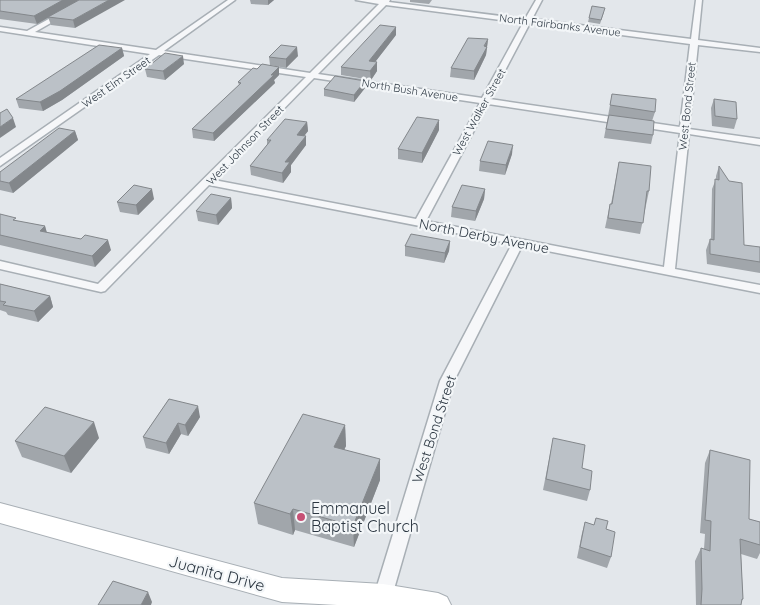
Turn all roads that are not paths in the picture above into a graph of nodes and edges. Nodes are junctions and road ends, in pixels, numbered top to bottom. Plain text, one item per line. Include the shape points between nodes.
1 (88, 0) edge
2 (232, 0) edge
3 (359, 0) edge
4 (539, 0) edge
5 (699, 0) edge
6 (386, 2) edge
7 (529, 21) junction
8 (0, 29) edge
9 (13, 31) junction
10 (28, 33) junction
11 (0, 38) edge
12 (694, 42) junction
13 (760, 50) edge
14 (159, 52) junction
15 (312, 76) junction
16 (484, 102) junction
17 (684, 131) junction
18 (760, 142) edge
19 (0, 163) edge
20 (209, 182) junction
21 (418, 224) junction
22 (518, 243) junction
23 (0, 265) edge
24 (669, 271) junction
25 (760, 289) edge
26 (0, 513) edge
27 (383, 596) junction
28 (438, 605) edge

1 - 10 street
2 - 14 street, West Elm Street
3 - 6 street, North Fairbanks Avenue
4 - 7 street, West Walker Street
5 - 12 street, West Bond Street
6 - 7 street, North Fairbanks Avenue
6 - 15 street, West Johnson Street
7 - 12 street, North Fairbanks Avenue
7 - 16 street, West Walker Street
8 - 9 street, North Bush Avenue
9 - 10 street, North Bush Avenue
9 - 11 street
10 - 14 street, North Bush Avenue
12 - 13 street, North Fairbanks Avenue
12 - 17 street, West Bond Street
14 - 15 street, North Bush Avenue
14 - 19 street, West Elm Street
15 - 16 street, North Bush Avenue
15 - 20 street, West Johnson Street
16 - 17 street, North Bush Avenue
16 - 21 street, West Walker Street
17 - 18 street, North Bush Avenue
17 - 24 street, West Bond Street
20 - 21 street, North Derby Avenue
20 - 23 street, West Johnson Street via 101,288
21 - 22 street, North Derby Avenue
22 - 24 street, North Derby Avenue
22 - 27 street, West Bond Street via 448,381
24 - 25 street, North Derby Avenue
26 - 27 street, Juanita Drive via 282,590
27 - 28 street, Juanita Drive

